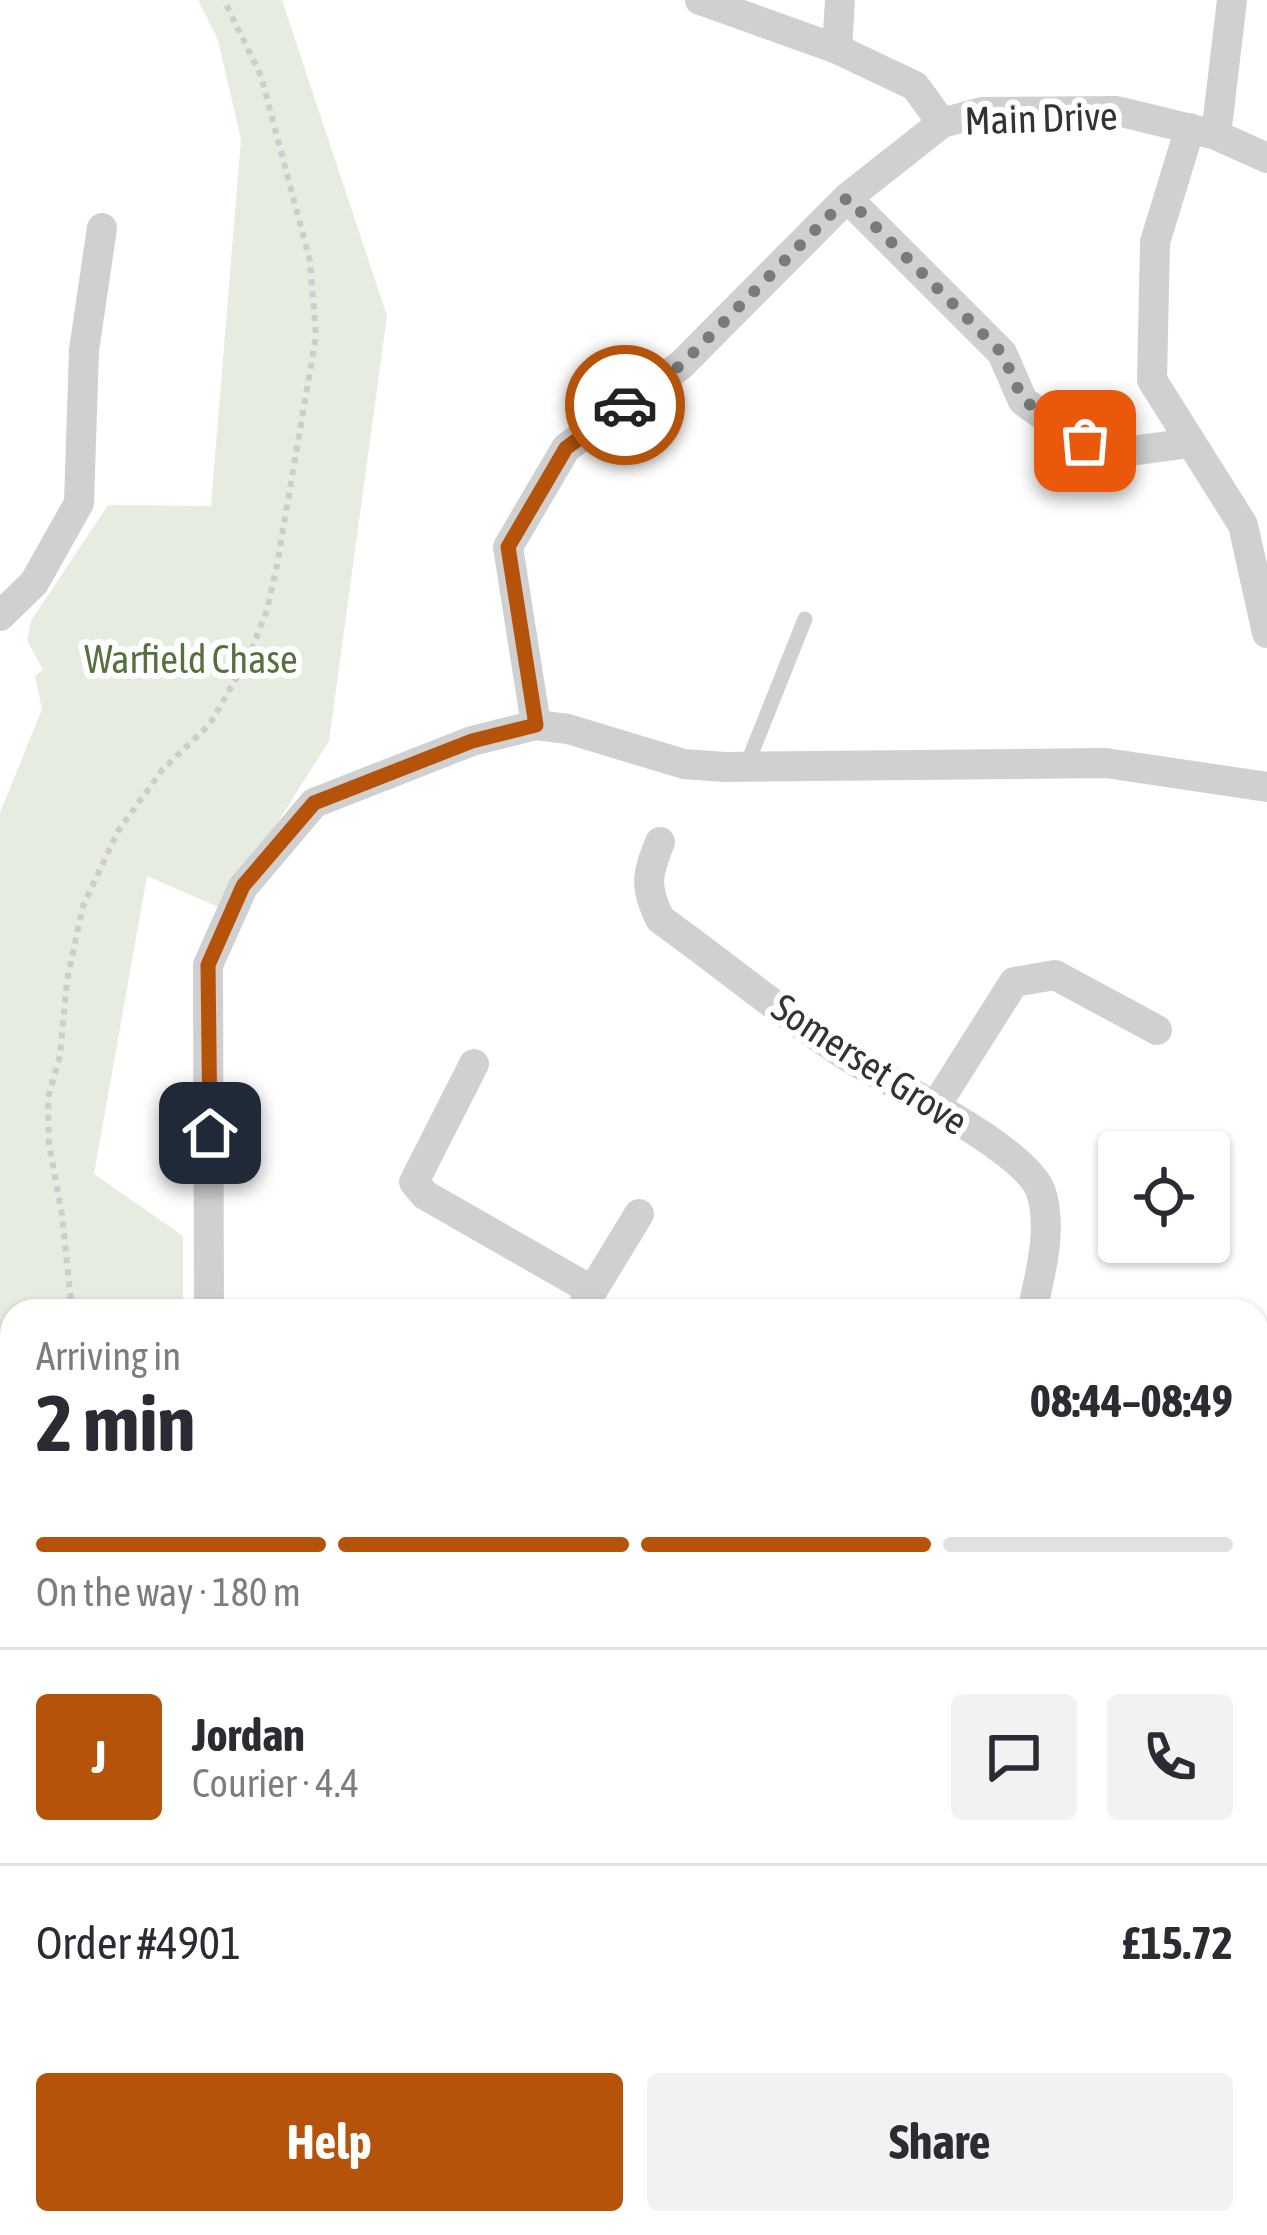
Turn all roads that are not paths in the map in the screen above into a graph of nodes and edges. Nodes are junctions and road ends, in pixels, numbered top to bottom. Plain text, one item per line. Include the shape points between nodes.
1 (700, 0) edge
2 (840, 0) edge
3 (1232, 0) edge
4 (837, 49) junction
5 (942, 123) junction
6 (1203, 132) junction
7 (1267, 158) edge
8 (847, 198) junction
9 (102, 228) dead end
10 (1190, 443) junction
11 (0, 616) edge
12 (806, 620) dead end
13 (1267, 634) edge
14 (536, 725) junction
15 (746, 767) junction
16 (1267, 787) edge
17 (660, 842) dead end
18 (1157, 1030) dead end
19 (474, 1064) dead end
20 (934, 1107) junction
21 (639, 1214) dead end
22 (209, 1299) edge
23 (583, 1299) edge
24 (586, 1299) edge
25 (1035, 1299) edge

1 - 4 street, Main Drive
2 - 4 street
3 - 6 street
4 - 5 street, Main Drive via 915,86
5 - 6 street, Main Drive via 982,112 1117,111
5 - 8 street
6 - 7 street, Main Drive
6 - 10 street via 1155,242 1152,380
8 - 10 street via 1002,353 1023,400 1042,414 1108,454
8 - 14 street via 681,365 566,448 508,547
9 - 11 street via 84,350 79,503 34,583
10 - 13 street via 1243,525
12 - 15 lane
14 - 15 street via 684,764
14 - 22 street via 472,741 314,803 243,886 208,965
15 - 16 street via 1106,763
17 - 20 street, Somerset Grove via 648,874 660,919 840,1052
18 - 20 street via 1055,975 1014,982
19 - 23 street via 413,1182
20 - 25 street, Somerset Grove via 1025,1168 1041,1189
21 - 24 street

